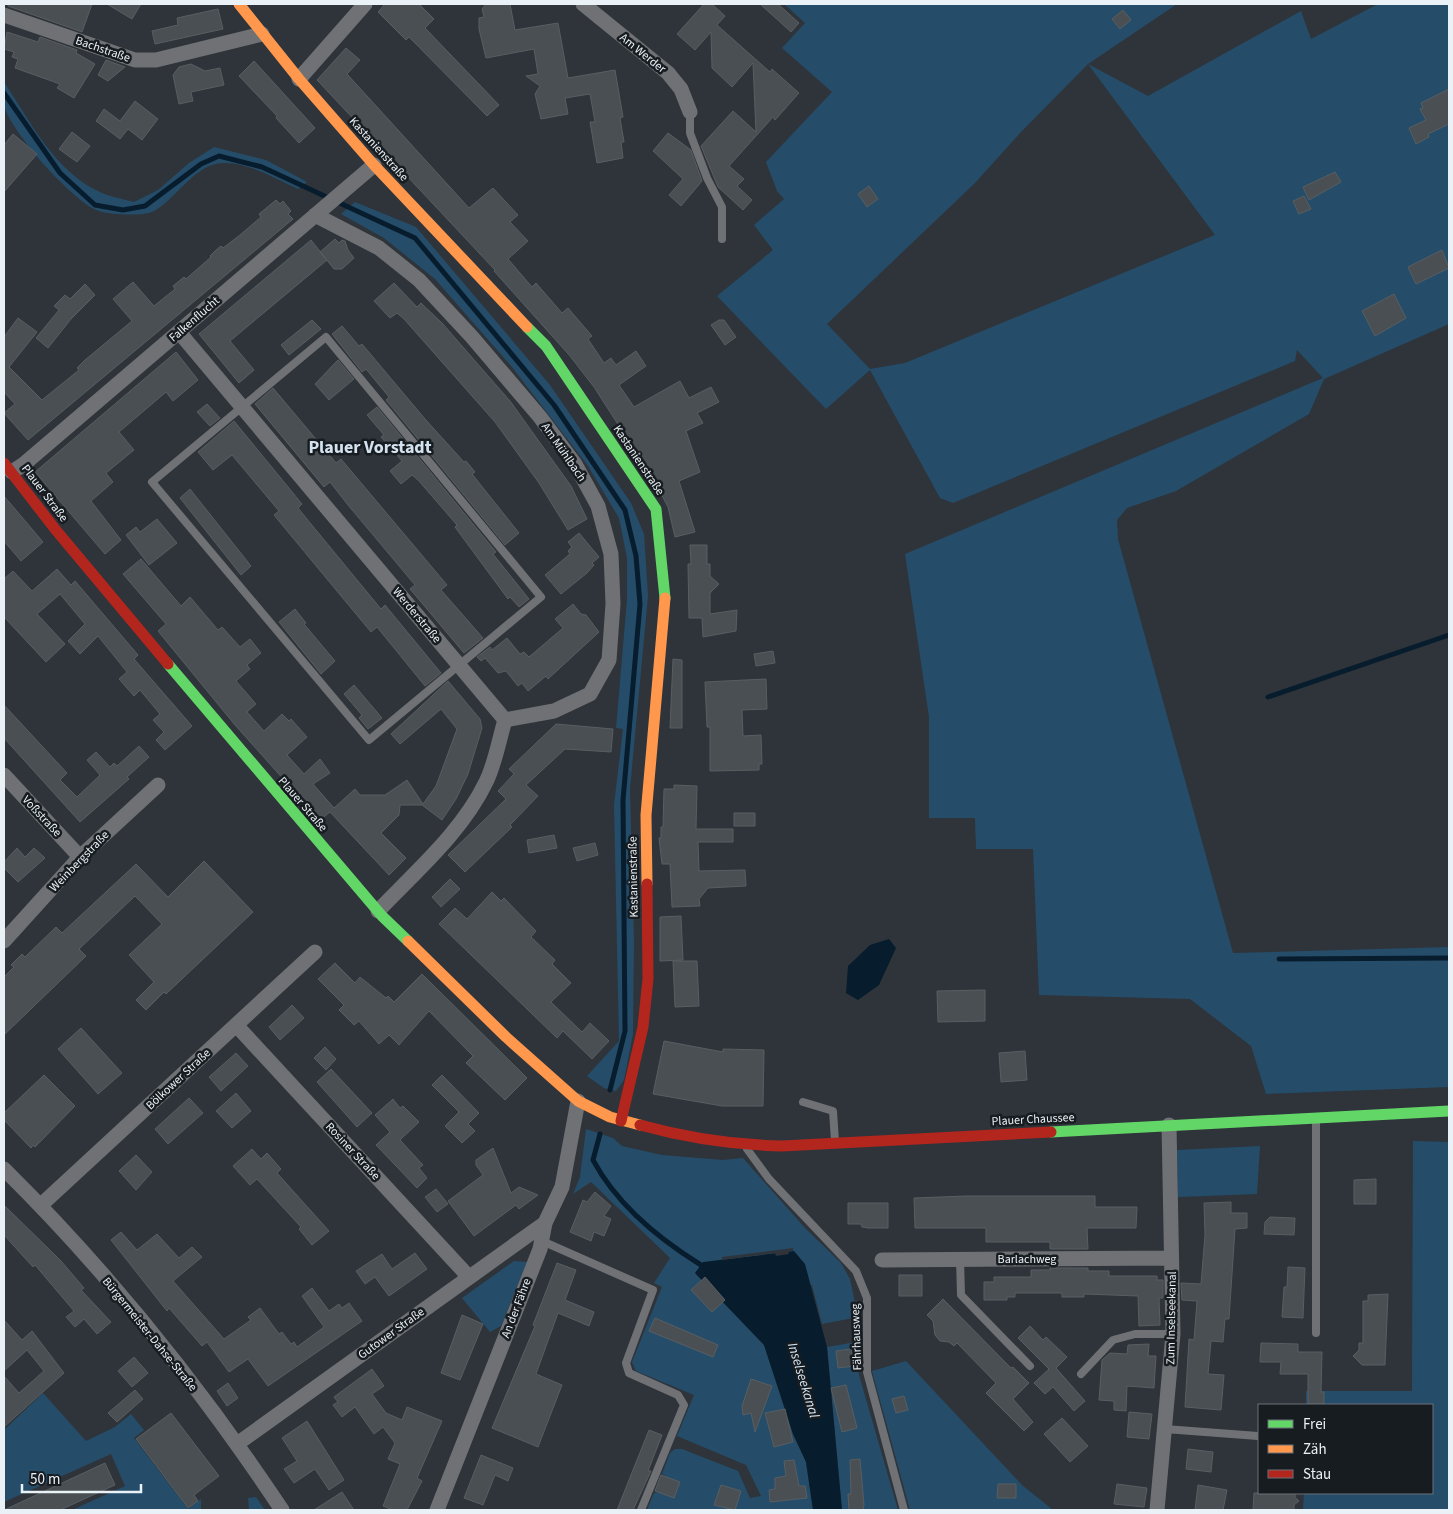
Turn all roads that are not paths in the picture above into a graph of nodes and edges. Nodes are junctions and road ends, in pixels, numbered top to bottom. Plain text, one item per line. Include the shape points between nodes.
1 (239, 4) edge
2 (365, 4) edge
3 (583, 4) edge
4 (4, 15) edge
5 (262, 34) junction
6 (299, 79) junction
7 (690, 112) joint
8 (374, 165) junction
9 (320, 212) junction
10 (722, 239) dead end
11 (179, 332) junction
12 (242, 407) junction
13 (8, 467) edge
14 (459, 665) junction
15 (505, 720) junction
16 (4, 775) edge
17 (158, 785) dead end
18 (80, 857) junction
19 (378, 911) junction
20 (4, 942) edge
21 (315, 952) dead end
22 (236, 1025) junction
23 (578, 1101) junction
24 (802, 1102) dead end
25 (1449, 1111) edge
26 (1316, 1118) junction
27 (621, 1121) junction
28 (1169, 1125) junction
29 (835, 1143) junction
30 (743, 1144) junction
31 (4, 1169) edge
32 (40, 1205) junction
33 (545, 1223) junction
34 (542, 1242) junction
35 (1172, 1258) junction
36 (960, 1259) junction
37 (882, 1260) dead end
38 (469, 1276) junction
39 (1316, 1333) dead end
40 (1173, 1334) junction
41 (1030, 1366) dead end
42 (1081, 1374) dead end
43 (1165, 1429) junction
44 (1258, 1436) dead end
45 (237, 1444) junction
46 (282, 1510) edge
47 (437, 1510) edge
48 (641, 1510) edge
49 (904, 1510) edge
50 (1157, 1510) edge

1 - 5 main road, Kastanienstraße
2 - 6 street
3 - 7 street, Am Werder via 668,73 681,89
4 - 5 street, Bachstraße via 135,60 156,60
5 - 6 main road, Kastanienstraße
6 - 8 main road, Kastanienstraße
7 - 10 lane via 690,133 722,207
8 - 9 street, Falkenflucht
8 - 27 main road, Kastanienstraße via 546,346 656,509 665,582 665,617 646,815 648,978 643,1027
9 - 11 street, Falkenflucht
9 - 15 street, Am Mühlbach via 379,248 419,280 540,417 575,464 598,506 611,554 613,604 609,660 590,694 554,711
11 - 12 street, Werderstraße
11 - 13 street, Falkenflucht
12 - 14 street, Werderstraße
12 - 14 lane via 326,337 541,597
12 - 14 lane via 152,482 356,725 369,740
13 - 19 main road, Plauer Straße via 80,560
14 - 15 street, Werderstraße
15 - 19 street via 486,782 471,806
16 - 18 street, Voßstraße
17 - 18 street, Weinbergstraße
18 - 20 street, Weinbergstraße
19 - 23 main road, Plauer Straße via 506,1037
21 - 22 street, Bölkower Straße
22 - 32 street, Bölkower Straße
22 - 38 street, Rosiner Straße
23 - 27 main road, Plauer Straße
23 - 33 street, An der Fähre via 562,1187
24 - 29 lane via 833,1111
25 - 26 main road, Plauer Chaussee
26 - 28 main road, Plauer Chaussee
26 - 39 lane
27 - 30 main road, Plauer Chaussee via 683,1137
28 - 29 main road, Plauer Chaussee
28 - 35 street, Zum Inselseekanal
29 - 30 main road, Plauer Chaussee
30 - 49 lane, Fährhausweg via 769,1179 856,1271 866,1298 868,1372
31 - 32 street, Bürgermeister-Dahse-Straße
32 - 45 street, Bürgermeister-Dahse-Straße via 135,1313
33 - 34 street, An der Fähre
33 - 38 street, Gutower Straße
34 - 47 street, An der Fähre
34 - 48 lane via 653,1290 626,1363 629,1373 678,1395 684,1404
35 - 36 street, Barlachweg
35 - 40 street, Zum Inselseekanal
36 - 37 street, Barlachweg
36 - 41 lane via 961,1295
38 - 45 street, Gutower Straße
40 - 42 lane via 1135,1334 1113,1340
40 - 43 street, Zum Inselseekanal
43 - 44 lane
43 - 50 street, Zum Inselseekanal
45 - 46 street, Bürgermeister-Dahse-Straße

